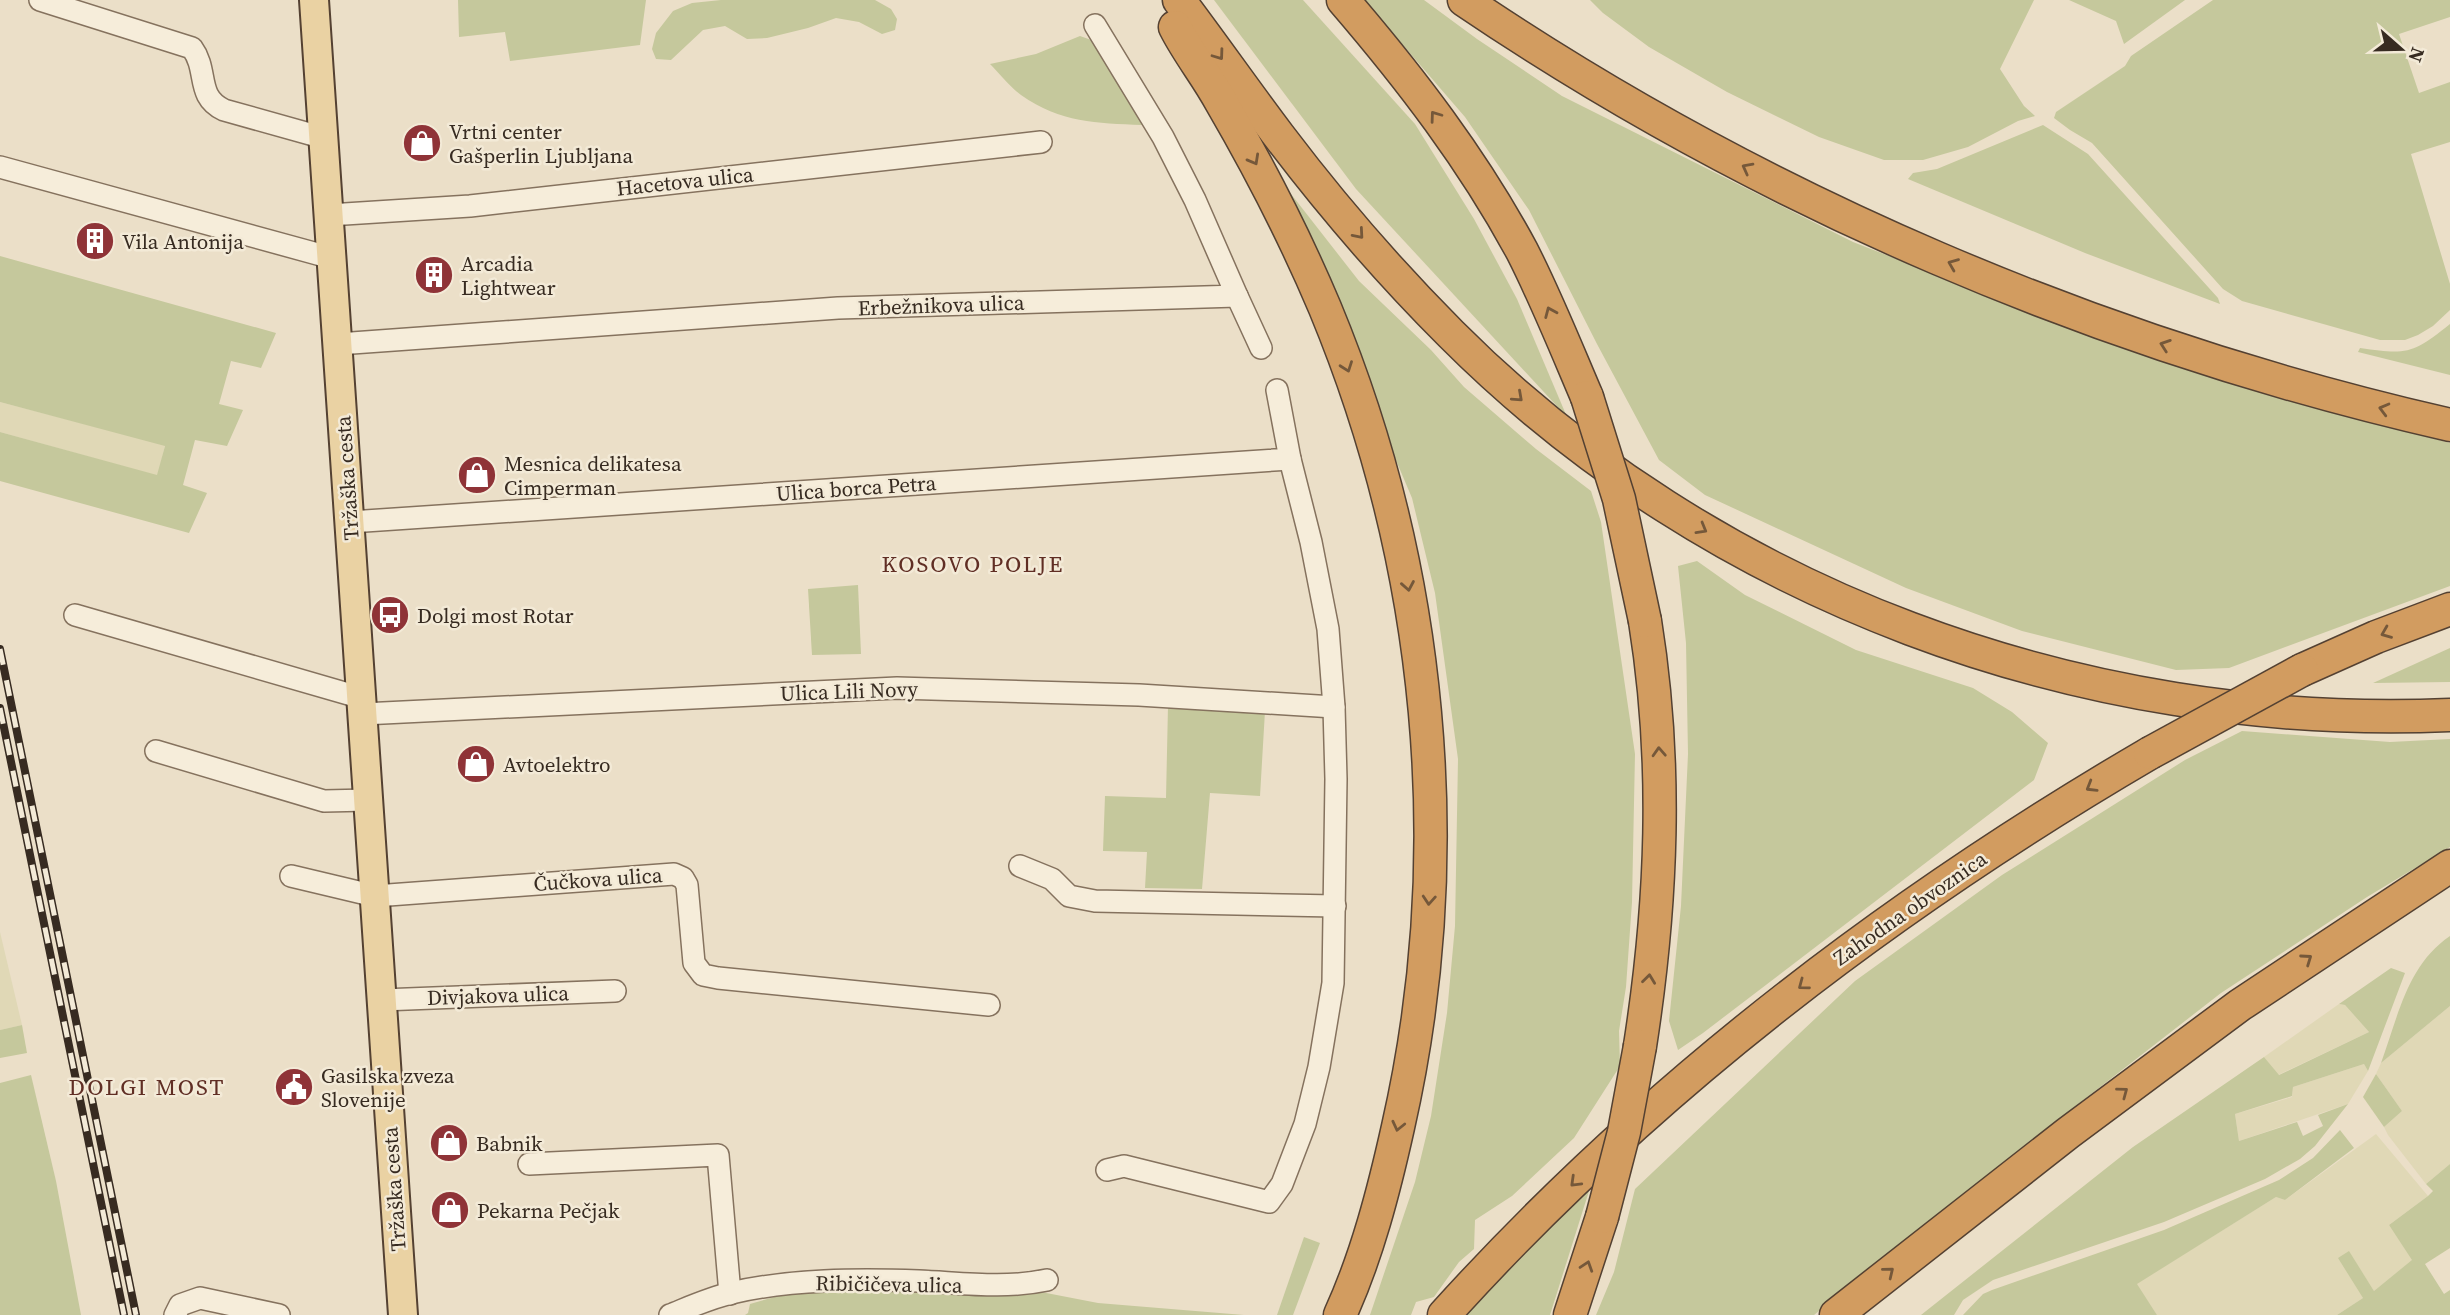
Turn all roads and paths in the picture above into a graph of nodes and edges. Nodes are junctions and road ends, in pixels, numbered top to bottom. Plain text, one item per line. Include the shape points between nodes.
1 (40, 0) edge
2 (314, 0) edge
3 (1163, 0) edge
4 (1179, 0) edge
5 (1343, 0) edge
6 (1464, 0) edge
7 (1095, 25) dead end
8 (324, 138) junction
9 (1041, 142) dead end
10 (0, 167) edge
11 (329, 215) junction
12 (332, 258) junction
13 (1237, 296) junction
14 (338, 344) junction
15 (1261, 348) dead end
16 (1277, 390) dead end
17 (2450, 425) edge
18 (1290, 459) junction
19 (350, 522) junction
20 (2450, 608) edge
21 (75, 615) dead end
22 (362, 706) junction
23 (1334, 707) junction
24 (2450, 715) edge
25 (156, 751) dead end
26 (368, 800) junction
27 (1020, 866) dead end
28 (2450, 866) edge
29 (291, 876) dead end
30 (375, 896) junction
31 (1335, 906) junction
32 (615, 991) dead end
33 (382, 1000) junction
34 (989, 1005) dead end
35 (529, 1164) dead end
36 (1107, 1170) dead end
37 (1047, 1280) dead end
38 (730, 1294) junction
39 (175, 1315) edge
40 (279, 1315) edge
41 (403, 1315) edge
42 (670, 1315) edge
43 (1340, 1315) edge
44 (1444, 1315) edge
45 (1570, 1315) edge
46 (1836, 1315) edge

1 - 8 street via 192,48 200,59 205,93 214,105
2 - 8 main road, Tržaška cesta
3 -> 43 highway via 1176,31 1281,211 1331,322 1385,486 1404,565 1421,671 1431,832 1421,993 1393,1152
4 -> 24 highway via 1312,177 1380,259 1454,336 1575,444 1708,533 1891,621 2055,675 2162,698 2253,710
45 -> 5 highway, bridge via 1624,1132 1657,908 1661,802 1655,693 1645,621 1619,499 1587,397 1545,298 1494,204 1434,114
17 -> 6 highway via 2296,386 2180,350 1943,260 1702,144 1564,65
7 - 13 street via 1163,137
8 - 11 main road, Tržaška cesta
9 - 11 street, Hacetova ulica via 470,206
10 - 12 street
11 - 12 main road, Tržaška cesta
12 - 14 main road, Tržaška cesta
13 - 14 street, Erbežnikova ulica via 838,308
13 - 15 street
14 - 19 main road, Tržaška cesta
16 - 18 street
18 - 19 street, Ulica borca Petra
18 - 23 street via 1328,629
19 - 22 main road, Tržaška cesta
20 -> 44 highway, Zahodna obvoznica, bridge via 2302,670 2150,753 2053,811 1879,928 1636,1123
21 - 22 street
22 - 23 street, Ulica Lili Novy via 897,688 1139,695
22 - 26 main road, Tržaška cesta
23 - 31 street
25 - 26 street via 324,801
26 - 30 main road, Tržaška cesta
27 - 31 street via 1052,879 1069,896 1095,901
46 -> 28 highway via 2240,1005
29 - 30 street
30 - 33 main road, Tržaška cesta
30 - 34 street, Čučkova ulica via 674,874 687,885 694,963 703,975
31 - 36 street via 1333,983 1319,1067 1305,1124 1282,1184 1269,1202 1125,1166
32 - 33 street, Divjakova ulica
33 - 41 main road, Tržaška cesta
35 - 38 street via 718,1155
37 - 38 street, Ribičičeva ulica via 1001,1287 919,1281 818,1282
38 - 42 street, Ribičičeva ulica
39 - 40 street via 180,1305 200,1298

